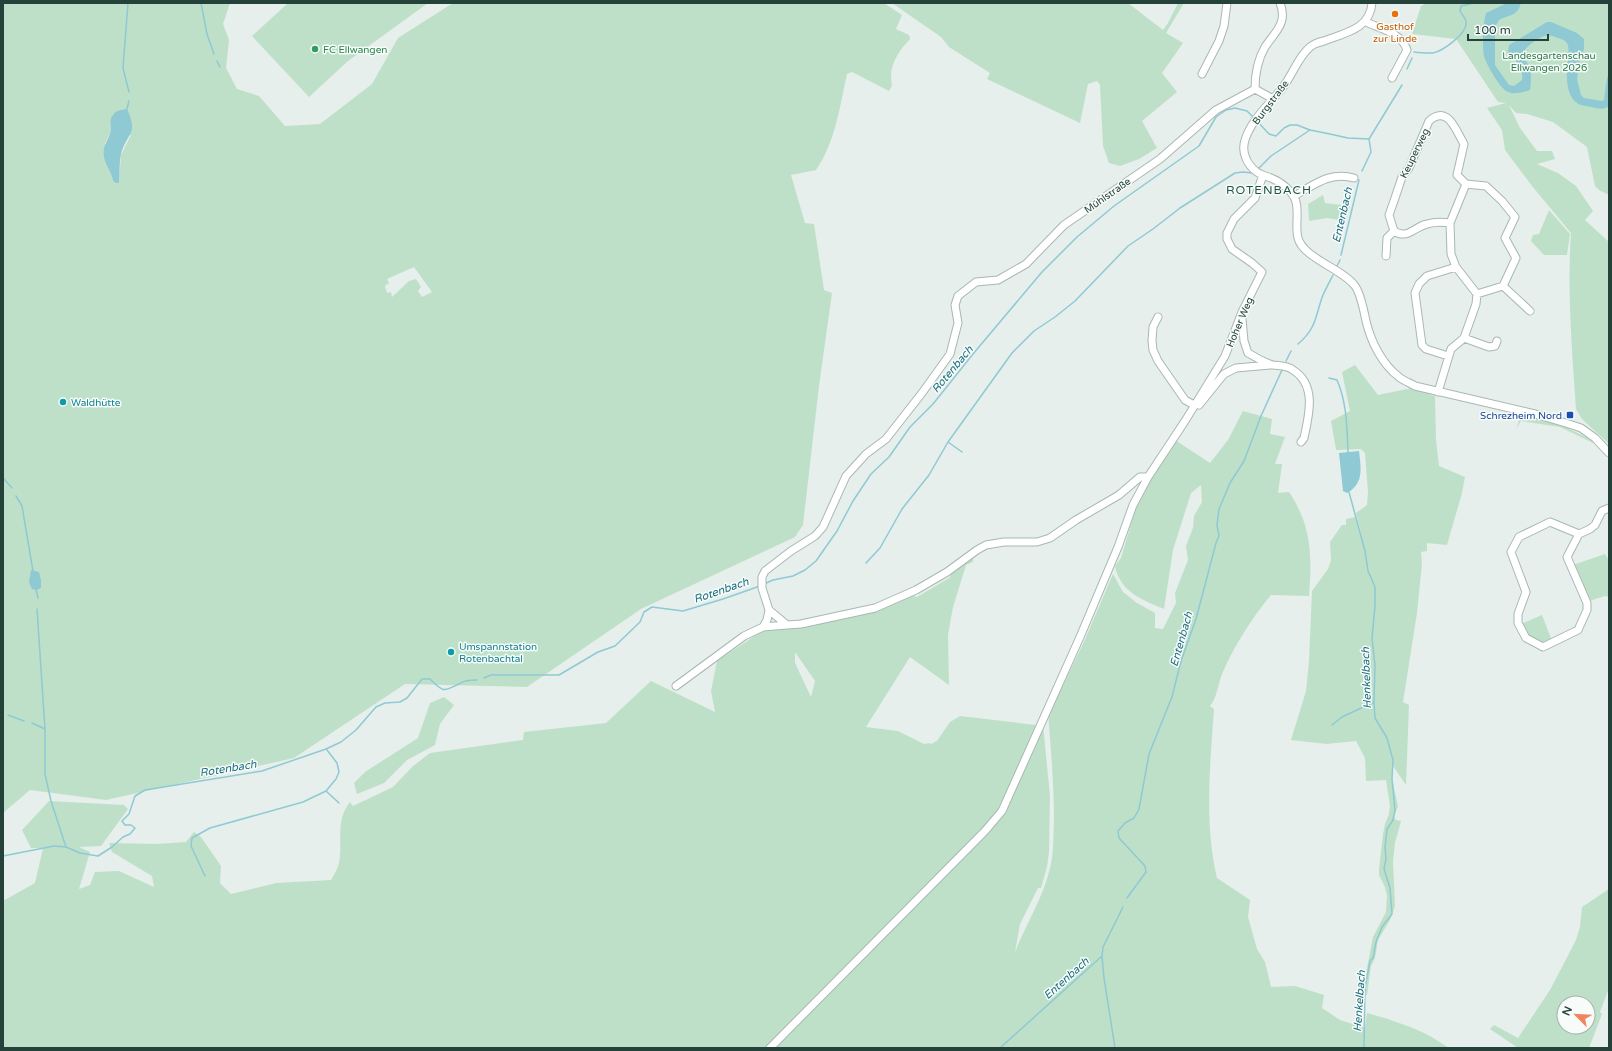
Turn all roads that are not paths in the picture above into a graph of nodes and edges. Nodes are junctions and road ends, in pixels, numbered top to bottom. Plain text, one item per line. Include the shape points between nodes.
1 (1227, 3) edge
2 (1280, 3) edge
3 (1372, 3) edge
4 (1366, 22) junction
5 (1202, 74) dead end
6 (1392, 78) dead end
7 (1255, 89) junction
8 (1273, 99) junction
9 (1258, 172) junction
10 (1354, 178) dead end
11 (1466, 184) junction
12 (1294, 196) junction
13 (1450, 223) junction
14 (1394, 231) junction
15 (1386, 256) dead end
16 (1456, 267) junction
17 (1503, 286) junction
18 (1477, 294) junction
19 (1530, 311) dead end
20 (1242, 312) junction
21 (1158, 318) dead end
22 (1464, 338) junction
23 (1498, 341) dead end
24 (1248, 353) junction
25 (1448, 356) junction
26 (1272, 364) junction
27 (1250, 366) junction
28 (1438, 392) junction
29 (1194, 405) junction
30 (1185, 421) junction
31 (1301, 442) dead end
32 (1609, 453) edge
33 (1148, 476) junction
34 (1609, 508) edge
35 (1579, 534) junction
36 (769, 610) junction
37 (787, 625) junction
38 (763, 627) junction
39 (676, 686) dead end
40 (770, 1048) edge

1 - 5 street via 1219,42
2 - 7 street via 1283,17 1277,33 1260,59
3 - 4 street
4 - 6 street via 1394,34 1404,42 1407,50
4 - 8 street, Burgstraße via 1344,34 1312,45 1304,52 1284,86
7 - 8 street
7 - 36 street, Mühlstraße via 1216,110 1160,159 1064,225 1026,264 998,280 976,282 958,296 955,305 958,323 950,354 886,439 866,454 846,476 823,527 815,536 765,571 762,584
8 - 9 street, Burgstraße via 1263,109 1248,133 1244,147 1246,158
9 - 12 street via 1282,185
9 - 20 street, Hoher Weg via 1255,198 1234,219 1227,233 1232,249 1262,272
10 - 12 street via 1333,176
11 - 13 street
11 - 14 street, Keuperweg via 1457,175 1464,144 1452,122 1446,117 1434,116 1429,121 1409,168 1402,177 1389,215
11 - 17 street via 1486,186 1515,218 1505,238 1516,258
12 - 28 street via 1298,213 1298,238 1302,246 1356,287 1369,334 1384,362 1400,377 1415,386
13 - 14 street via 1425,224 1405,235
13 - 16 street via 1451,254
14 - 15 street via 1387,238
16 - 18 street
16 - 25 street via 1427,276 1415,293 1422,345 1426,349
17 - 18 street
17 - 19 street
18 - 22 street
20 - 24 street via 1242,327
20 - 29 street, Hoher Weg via 1225,356
21 - 29 street via 1153,327 1153,350 1185,400
22 - 23 street via 1489,347 1495,346
22 - 25 street via 1451,349
24 - 26 street
24 - 27 street
25 - 28 street
26 - 27 street
26 - 31 street via 1293,369 1305,383 1310,400 1307,424
27 - 30 street via 1236,368 1224,374
28 - 32 street via 1535,414 1575,426 1595,438
29 - 30 street, Hoher Weg
30 - 33 street, Hoher Weg
33 - 37 street via 1140,477 1119,495 1050,538 1037,542 986,545 946,572 875,608
33 - 40 street, Hoher Weg via 1133,505 1080,637 1002,811
34 - 35 street via 1602,511 1595,525
35 - 35 street via 1567,557 1587,603 1587,610 1578,630 1543,647 1526,638 1518,623 1518,614 1526,592 1511,552 1519,537 1550,522
36 - 37 street
36 - 38 street
37 - 38 street
38 - 39 street via 744,636

